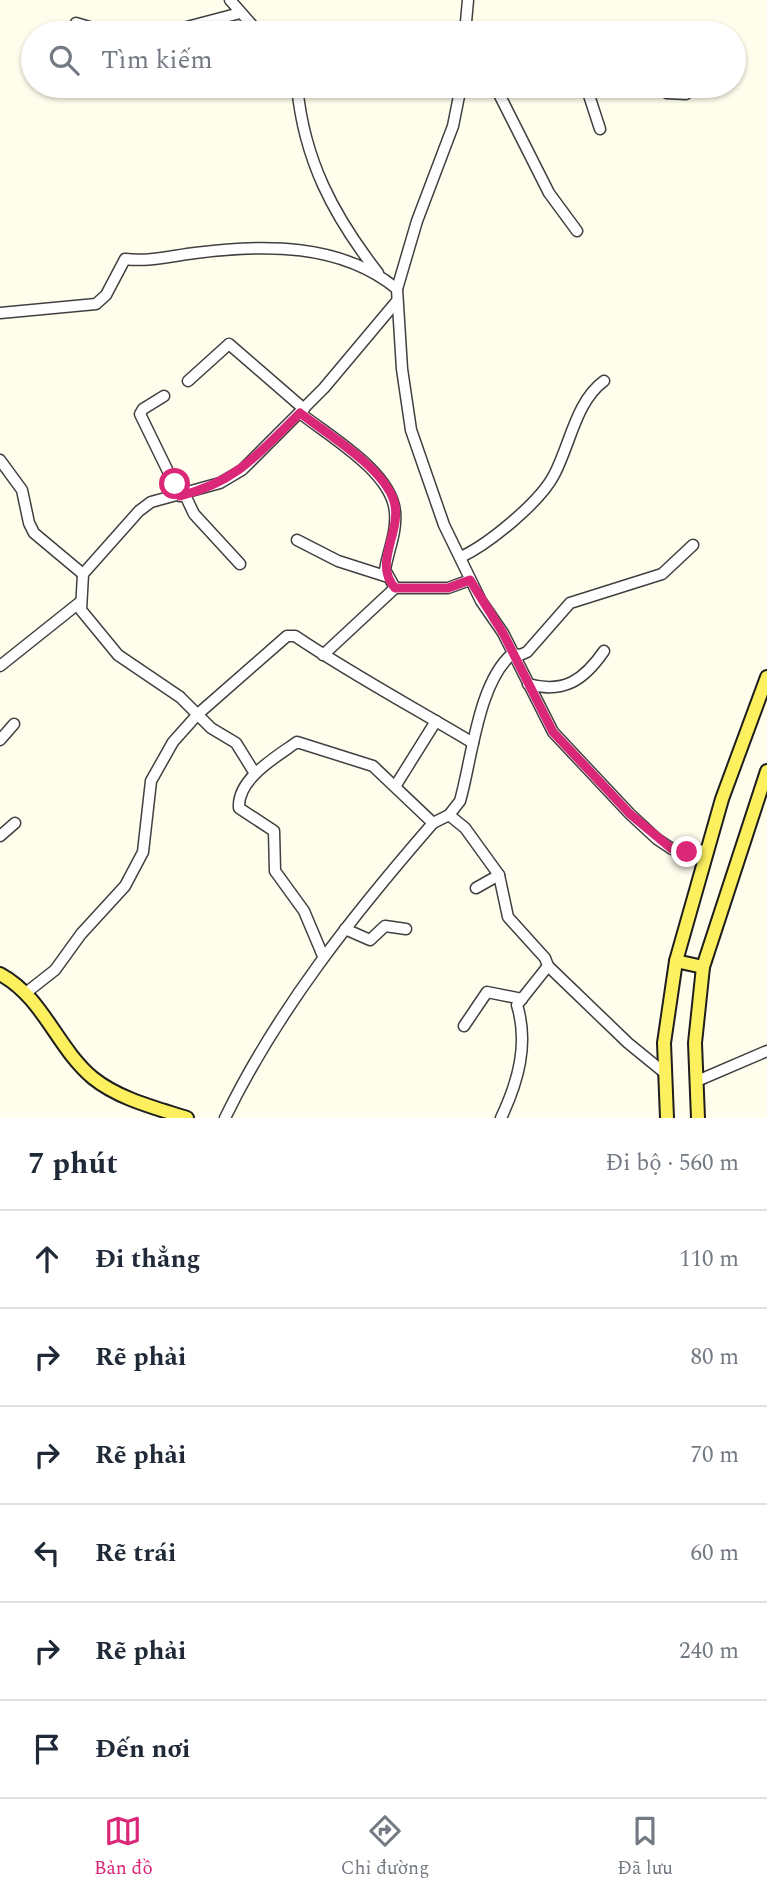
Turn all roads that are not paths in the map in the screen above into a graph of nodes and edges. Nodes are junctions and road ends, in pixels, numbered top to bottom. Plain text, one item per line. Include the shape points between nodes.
1 (230, 0) edge
2 (468, 0) edge
3 (240, 13) junction
4 (210, 21) edge
5 (248, 21) edge
6 (467, 21) edge
7 (299, 98) edge
8 (459, 98) edge
9 (501, 98) edge
10 (590, 98) edge
11 (600, 129) dead end
12 (577, 231) dead end
13 (378, 274) junction
14 (397, 289) junction
15 (397, 301) junction
16 (0, 313) edge
17 (188, 381) dead end
18 (604, 381) dead end
19 (164, 396) dead end
20 (302, 411) junction
21 (0, 460) edge
22 (182, 495) junction
23 (297, 540) dead end
24 (693, 545) dead end
25 (461, 557) junction
26 (240, 564) dead end
27 (83, 574) junction
28 (386, 576) junction
29 (470, 580) junction
30 (395, 588) junction
31 (79, 603) junction
32 (604, 651) dead end
33 (512, 654) junction
34 (323, 655) junction
35 (0, 666) edge
36 (767, 677) edge
37 (528, 684) junction
38 (198, 714) junction
39 (436, 721) junction
40 (15, 724) dead end
41 (0, 740) edge
42 (473, 743) junction
43 (767, 771) edge
44 (254, 772) junction
45 (396, 785) junction
46 (449, 815) junction
47 (15, 823) dead end
48 (433, 823) junction
49 (0, 836) edge
50 (707, 850) junction
51 (499, 875) junction
52 (476, 888) dead end
53 (345, 929) junction
54 (406, 929) dead end
55 (323, 956) junction
56 (676, 961) junction
57 (548, 966) junction
58 (703, 967) junction
59 (0, 974) edge
60 (27, 992) junction
61 (522, 999) junction
62 (464, 1026) dead end
63 (767, 1051) edge
64 (666, 1074) junction
65 (697, 1081) junction
66 (665, 1116) edge
67 (187, 1118) edge
68 (225, 1118) edge
69 (501, 1118) edge
70 (698, 1118) edge

1 - 3 street
2 - 6 street
3 - 4 street
3 - 5 street
7 - 13 street via 304,138 337,214
8 - 14 street
9 - 12 street via 549,193
10 - 11 street
13 - 14 street
13 - 16 street via 291,248 125,259 106,295 96,304
14 - 15 street
15 - 20 street
15 - 25 street via 411,430 444,525
17 - 20 street via 229,344
18 - 25 street via 587,397 553,478 509,524
19 - 22 street via 140,414
20 - 22 street via 235,475
20 - 28 street via 389,490 396,513
21 - 27 street via 22,490 34,533
22 - 26 street
22 - 27 street via 145,505
23 - 28 street via 338,561
24 - 33 street via 662,574 570,603 527,652
25 - 29 street
27 - 31 street
28 - 30 street
29 - 30 street via 448,588
29 - 33 street
30 - 34 street
31 - 35 street
31 - 38 street via 118,655 180,696
32 - 37 street via 569,686 556,689
33 - 37 street
33 - 42 street via 491,682
34 - 38 street via 295,636 287,636
34 - 39 street
36 - 50 main road
37 - 50 street via 553,732 630,814 672,849
38 - 44 street via 236,743
38 - 60 street via 157,767 143,852 125,886 55,970
39 - 42 street
39 - 45 street
40 - 41 street
42 - 46 street via 460,801
43 - 58 main road
44 - 45 street via 297,742 373,766
44 - 55 street via 239,808 274,831 275,871 304,911
45 - 48 street
46 - 48 street
46 - 51 street
47 - 49 street
48 - 53 street
50 - 56 main road
51 - 52 street
51 - 57 street via 508,917
53 - 54 street via 370,940 385,926
53 - 55 street
55 - 68 street via 245,1076
56 - 58 main road
56 - 64 main road via 664,1043
57 - 61 street
57 - 64 street
58 - 65 main road via 695,1043
59 - 60 main road
60 - 67 main road via 92,1077 111,1091
61 - 62 street via 487,992
61 - 69 street via 517,1005 523,1039 520,1066
63 - 65 street
64 - 66 main road
65 - 70 main road

